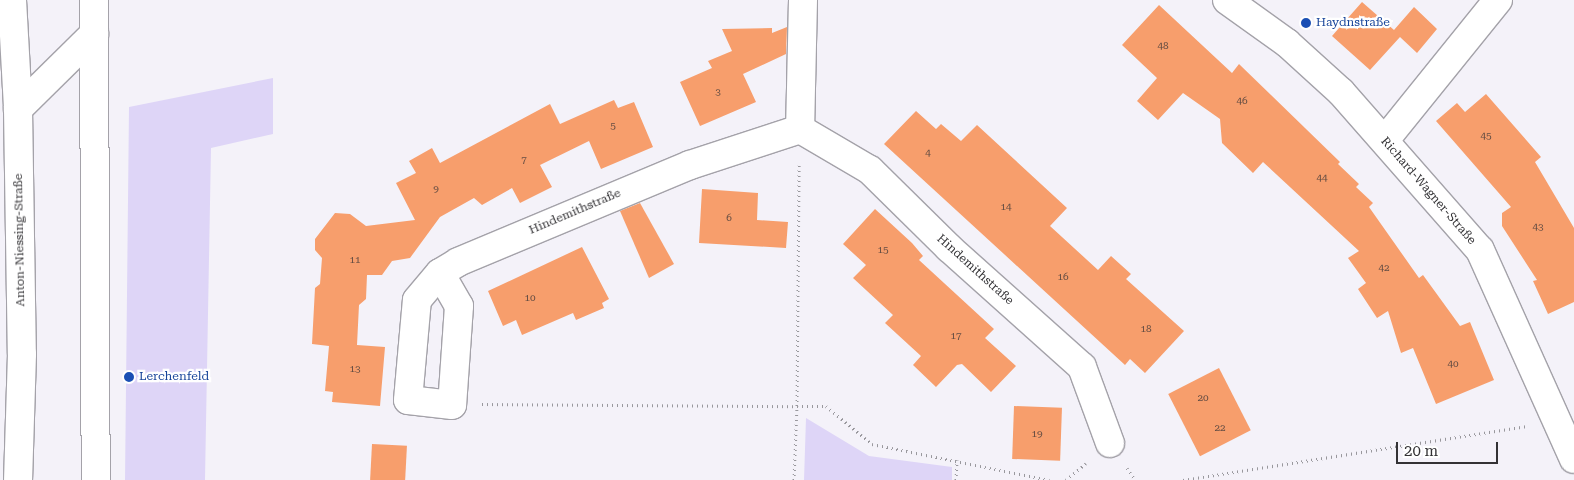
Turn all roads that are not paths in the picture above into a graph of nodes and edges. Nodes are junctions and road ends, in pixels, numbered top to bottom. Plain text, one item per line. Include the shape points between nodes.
1 (12, 0) edge
2 (94, 0) edge
3 (803, 0) edge
4 (1227, 0) edge
5 (1498, 0) edge
6 (94, 34) junction
7 (18, 109) junction
8 (800, 129) junction
9 (1385, 140) junction
10 (440, 273) junction
11 (1110, 443) dead end
12 (1574, 459) edge
13 (18, 480) edge
14 (96, 480) edge

1 - 7 street, Anton-Niessing-Straße
2 - 6 street
3 - 8 street
4 - 9 street, Richard-Wagner-Straße via 1287,43 1341,92
5 - 9 street
6 - 7 street
6 - 14 street
7 - 13 street, Anton-Niessing-Straße via 22,354
8 - 10 street, Hindemithstraße via 690,165 458,262
8 - 11 street, Hindemithstraße via 870,170 949,248 1082,366
9 - 12 street, Richard-Wagner-Straße via 1480,250
10 - 10 street, Hindemithstraße via 417,300 408,400 452,405 459,306

